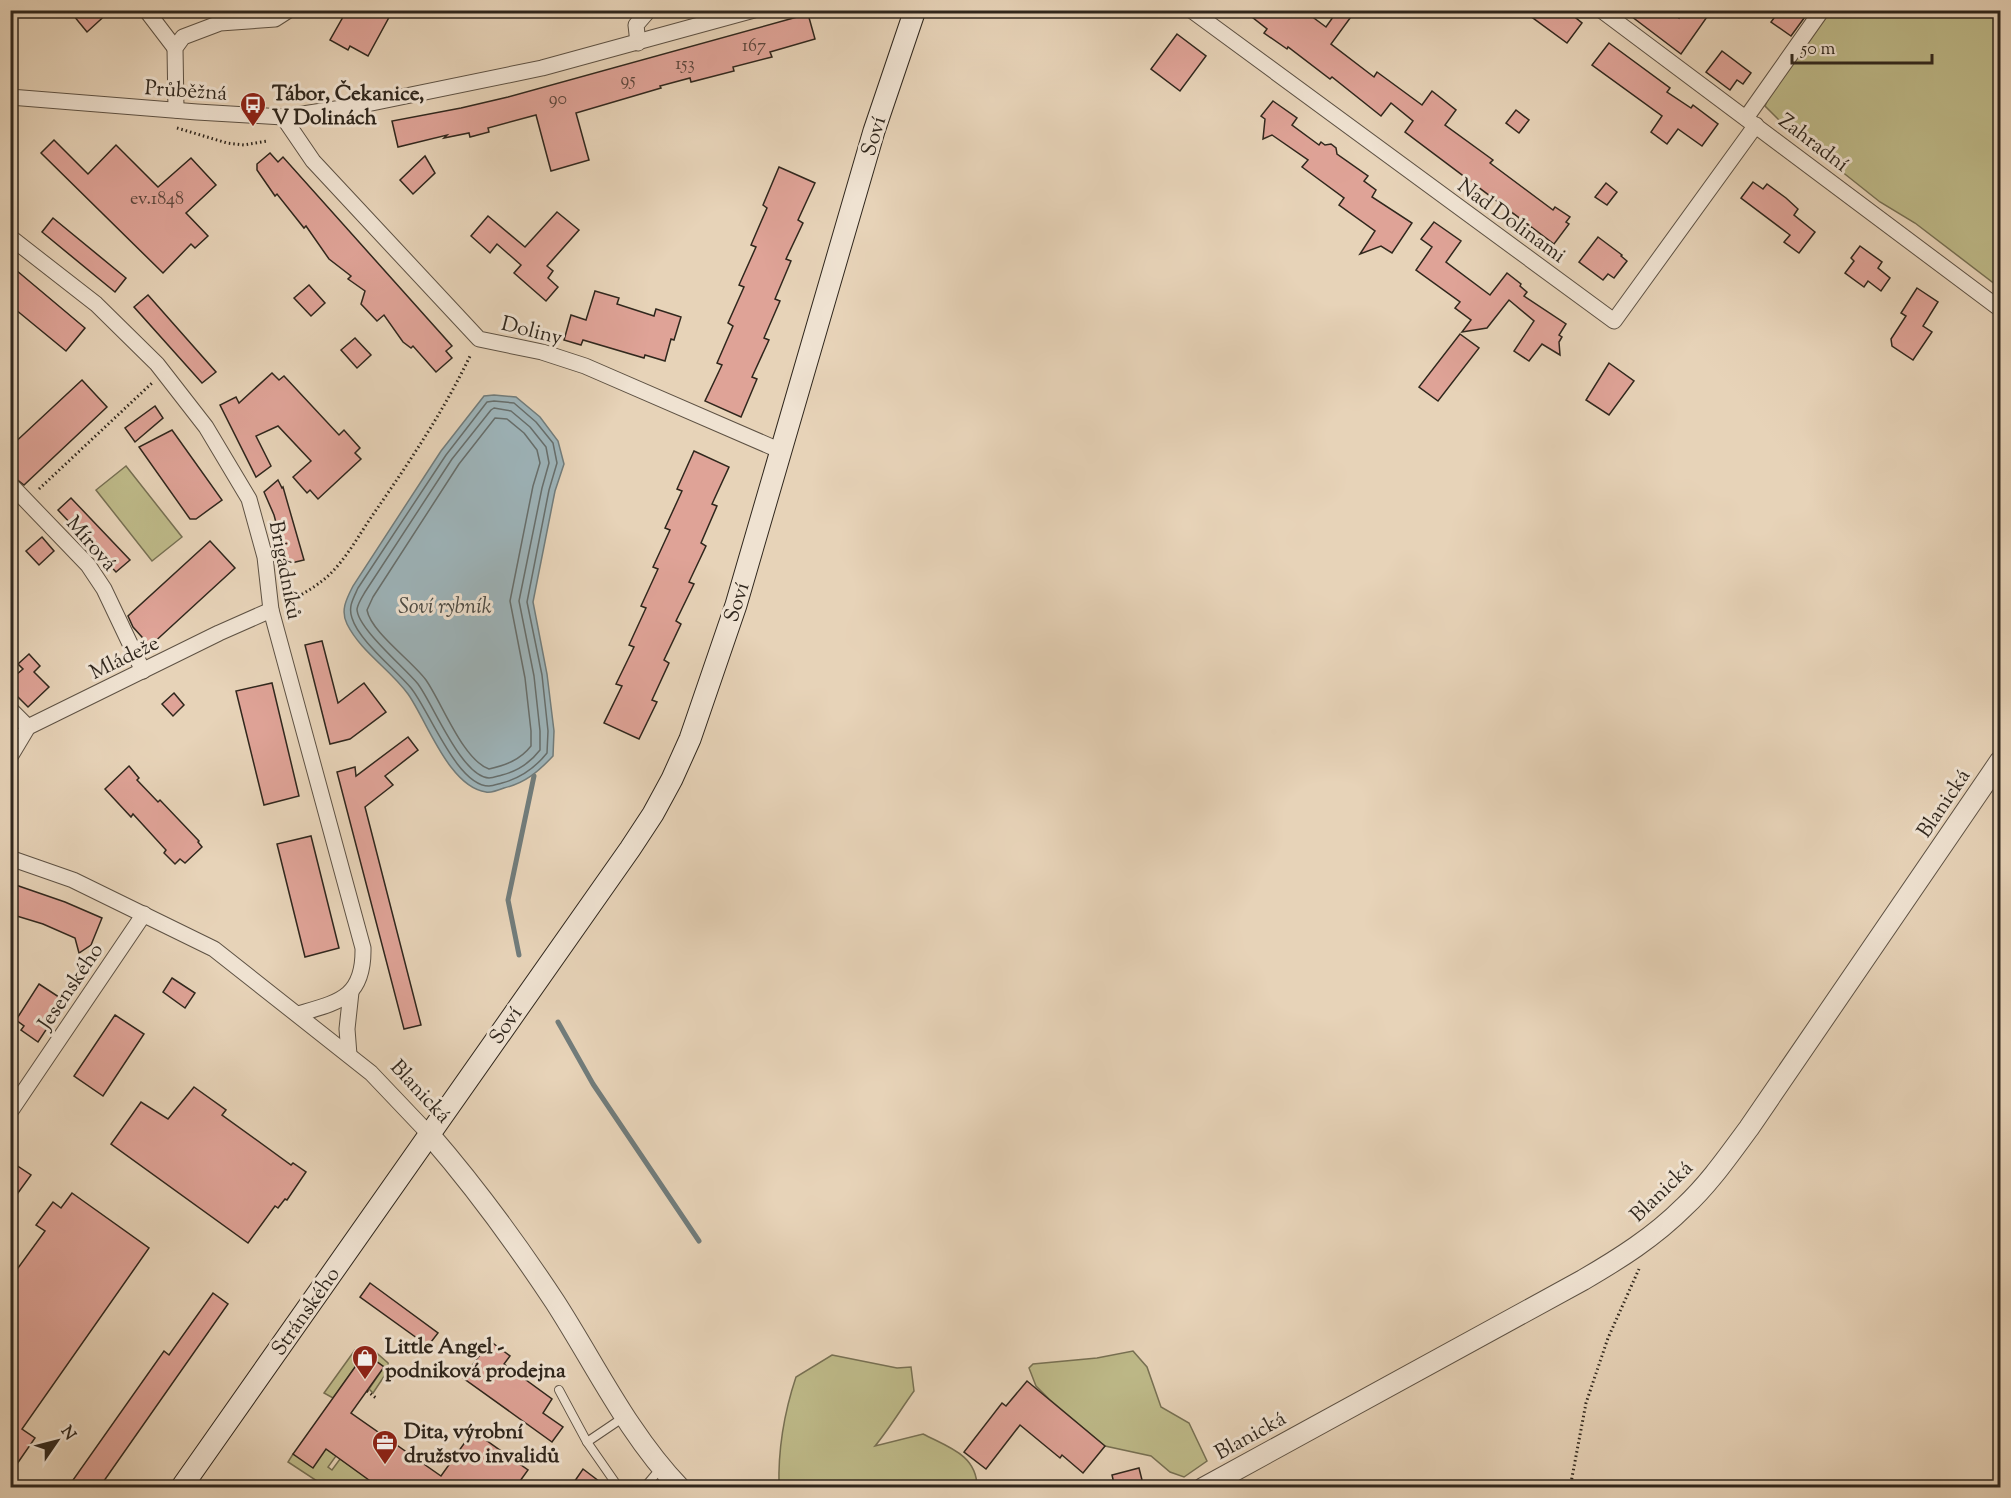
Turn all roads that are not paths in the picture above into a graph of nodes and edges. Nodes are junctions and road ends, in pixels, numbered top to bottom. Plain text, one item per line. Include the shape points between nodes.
1 (146, 10) edge
2 (289, 10) edge
3 (649, 10) edge
4 (754, 10) edge
5 (915, 10) edge
6 (1191, 10) edge
7 (1601, 10) edge
8 (1822, 10) edge
9 (638, 43) junction
10 (175, 48) junction
11 (10, 97) edge
12 (176, 110) junction
13 (284, 117) junction
14 (1751, 122) junction
15 (10, 237) edge
16 (2001, 309) edge
17 (781, 451) junction
18 (10, 484) edge
19 (271, 610) junction
20 (143, 671) junction
21 (10, 710) edge
22 (28, 727) junction
23 (10, 757) edge
24 (2001, 762) edge
25 (10, 858) edge
26 (144, 914) junction
27 (351, 992) junction
28 (298, 1014) junction
29 (349, 1055) junction
30 (10, 1112) edge
31 (429, 1134) junction
32 (558, 1390) dead end
33 (625, 1416) junction
34 (587, 1442) junction
35 (661, 1468) junction
36 (181, 1488) edge
37 (619, 1488) edge
38 (644, 1488) edge
39 (680, 1488) edge
40 (1203, 1488) edge

1 - 10 street
2 - 10 street via 275,19 220,22 183,37
3 - 9 street via 636,25
4 - 9 street, Průběžná
5 - 17 main road, Soví via 874,132
6 - 14 street, Nad Dolinami via 1614,321
7 - 14 street, Zahradní
8 - 14 street
9 - 13 street, Průběžná via 532,70
10 - 12 street
11 - 12 street, Průběžná
12 - 13 street, Průběžná
13 - 17 street, Doliny via 313,161 479,339 585,366
14 - 16 street, Zahradní
15 - 19 street, Brigádníků via 96,304 156,364 206,427 249,499 265,557
17 - 31 main road, Soví via 736,605 690,739 672,779 630,849
18 - 20 street, Mírová via 98,579
19 - 20 street, Mládeže
19 - 27 street, Brigádníků via 359,933 363,964
20 - 22 street, Mládeže
21 - 22 street
22 - 23 street
24 - 40 street, Blanická via 1749,1128 1685,1207 1630,1253
25 - 26 street, Blanická via 73,880
26 - 28 street, Blanická via 214,949
26 - 30 street, Jesenského
27 - 28 street
27 - 29 street, Brigádníků
28 - 29 street, Blanická
29 - 31 street, Blanická
31 - 33 street, Blanická via 511,1237
31 - 36 main road, Stránského
32 - 34 lane
33 - 34 lane
33 - 35 street, Blanická
34 - 37 lane
35 - 38 lane
35 - 39 street, Blanická

